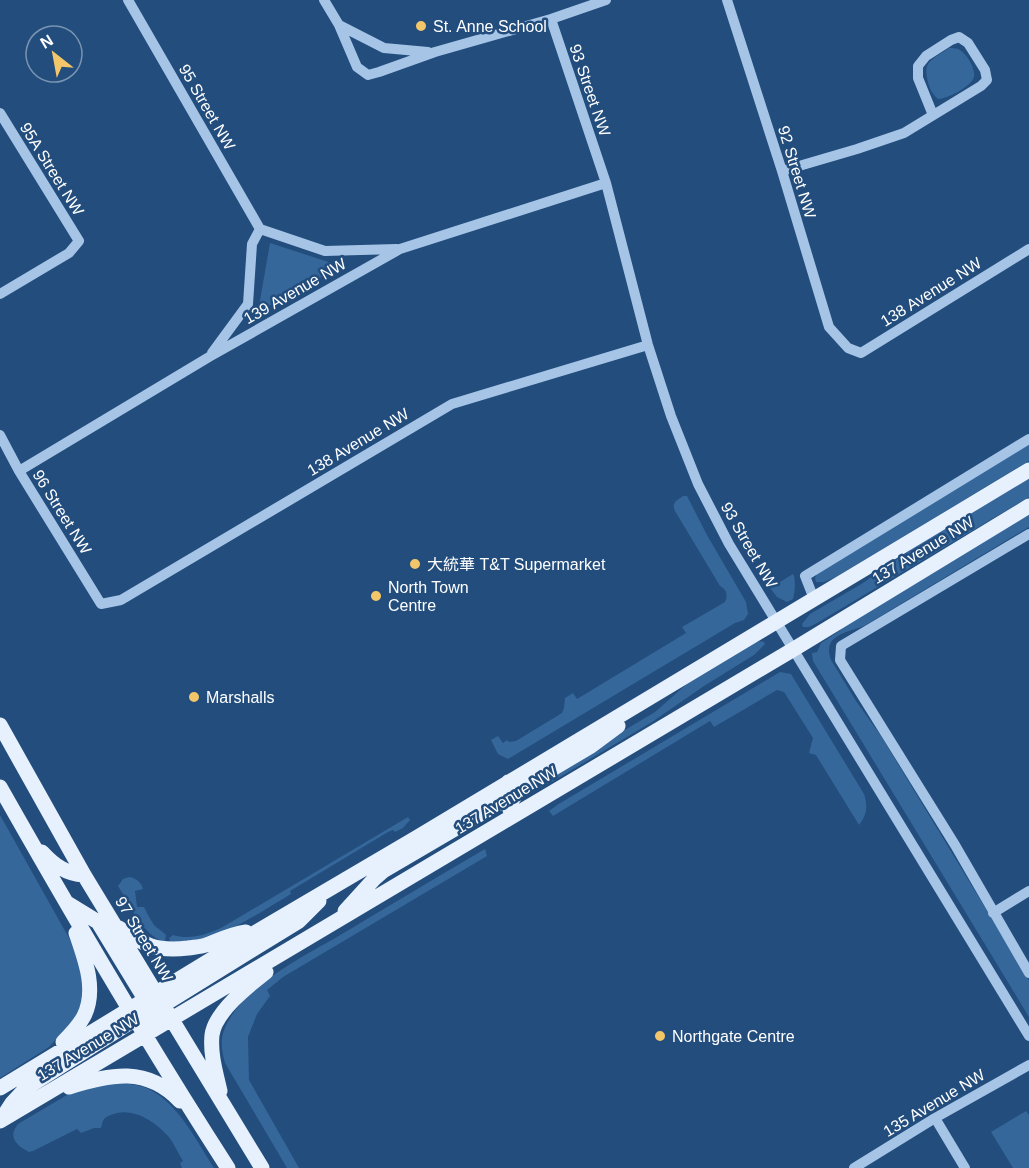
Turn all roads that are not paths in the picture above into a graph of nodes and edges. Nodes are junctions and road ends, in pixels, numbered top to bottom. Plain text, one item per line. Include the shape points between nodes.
1 (128, 0) edge
2 (324, 0) edge
3 (606, 0) edge
4 (728, 0) edge
5 (551, 19) junction
6 (339, 25) junction
7 (435, 52) junction
8 (0, 113) edge
9 (933, 115) junction
10 (782, 171) junction
11 (606, 183) junction
12 (260, 229) junction
13 (400, 249) junction
14 (1029, 249) edge
15 (0, 294) edge
16 (648, 345) junction
17 (848, 348) joint
18 (209, 357) junction
19 (0, 435) edge
20 (1029, 439) edge
21 (1029, 470) edge
22 (19, 471) junction
23 (1029, 506) edge
24 (1029, 534) edge
25 (814, 599) junction
26 (101, 604) joint
27 (776, 621) junction
28 (794, 650) junction
29 (677, 680) junction
30 (0, 725) edge
31 (508, 782) junction
32 (0, 787) edge
33 (511, 818) junction
34 (28, 837) junction
35 (84, 874) junction
36 (334, 886) junction
37 (1029, 891) edge
38 (65, 902) junction
39 (993, 913) junction
40 (335, 923) junction
41 (115, 926) junction
42 (258, 931) junction
43 (295, 946) junction
44 (1029, 973) edge
45 (154, 1002) junction
46 (132, 1014) junction
47 (172, 1019) junction
48 (145, 1034) junction
49 (1029, 1036) edge
50 (49, 1057) junction
51 (1029, 1065) edge
52 (0, 1088) edge
53 (45, 1094) junction
54 (223, 1103) junction
55 (935, 1118) junction
56 (1, 1120) edge
57 (198, 1121) junction
58 (228, 1168) edge
59 (262, 1168) edge
60 (854, 1168) edge
61 (965, 1168) edge

1 - 12 street, 95 Street NW
2 - 6 street
3 - 5 street
4 - 10 street, 92 Street NW
5 - 7 street
5 - 11 street, 93 Street NW
6 - 7 street via 384,48
6 - 7 street via 357,68 368,75
8 - 15 street, 95A Street NW via 79,241 69,253
9 - 9 street via 987,80 968,43 959,37 926,56 918,66 918,78
9 - 10 street via 904,132
10 - 17 street, 92 Street NW via 829,327
11 - 13 street, 139 Avenue NW
11 - 16 street, 93 Street NW
12 - 13 street via 325,251
12 - 18 street via 252,244 248,304
13 - 18 street, 139 Avenue NW
14 - 17 street, 138 Avenue NW via 861,353
16 - 26 street, 138 Avenue NW via 452,404 121,600
16 - 27 street, 93 Street NW via 699,484 729,544
18 - 22 street, 139 Avenue NW
19 - 22 street, 96 Street NW
20 - 25 street via 805,576
21 - 25 main road, 137 Avenue NW
22 - 26 street, 96 Street NW
23 - 28 main road, 137 Avenue NW
24 - 39 street via 841,646 840,660
25 - 27 main road, 137 Avenue NW
27 - 28 street, 93 Street NW
27 - 29 main road, 137 Avenue NW
28 - 33 main road, 137 Avenue NW
28 - 49 street, 93 Street NW
29 - 31 main road, 137 Avenue NW
29 - 33 main road via 591,746 522,787 510,805
30 - 35 main road, 97 Street NW
31 - 36 main road, 137 Avenue NW
31 - 40 main road via 506,794 499,802 383,871
32 - 34 main road
33 - 40 main road, 137 Avenue NW
34 - 35 main road via 57,867
34 - 38 main road
35 - 41 main road, 97 Street NW
36 - 42 main road, 137 Avenue NW
36 - 45 main road via 299,921
37 - 39 street
38 - 45 main road via 98,922
38 - 46 main road
38 - 50 main road via 83,954 90,995 83,1018
39 - 44 street
40 - 43 main road, 137 Avenue NW
41 - 42 main road via 140,943 171,950
41 - 45 main road, 97 Street NW
42 - 45 main road, 137 Avenue NW
43 - 47 main road, 137 Avenue NW
43 - 54 main road via 216,1021 213,1059
45 - 46 main road via 144,1014
45 - 47 main road, 97 Street NW
45 - 48 main road
46 - 48 main road
46 - 50 main road, 137 Avenue NW
46 - 56 main road via 25,1089
47 - 48 main road, 137 Avenue NW
47 - 54 main road, 97 Street NW
48 - 53 main road, 137 Avenue NW
48 - 57 main road
50 - 52 main road, 137 Avenue NW
51 - 55 street, 135 Avenue NW
53 - 56 main road, 137 Avenue NW
53 - 57 main road via 96,1078 141,1077 174,1096
54 - 59 main road, 97 Street NW
55 - 60 street, 135 Avenue NW
55 - 61 street
57 - 58 main road

